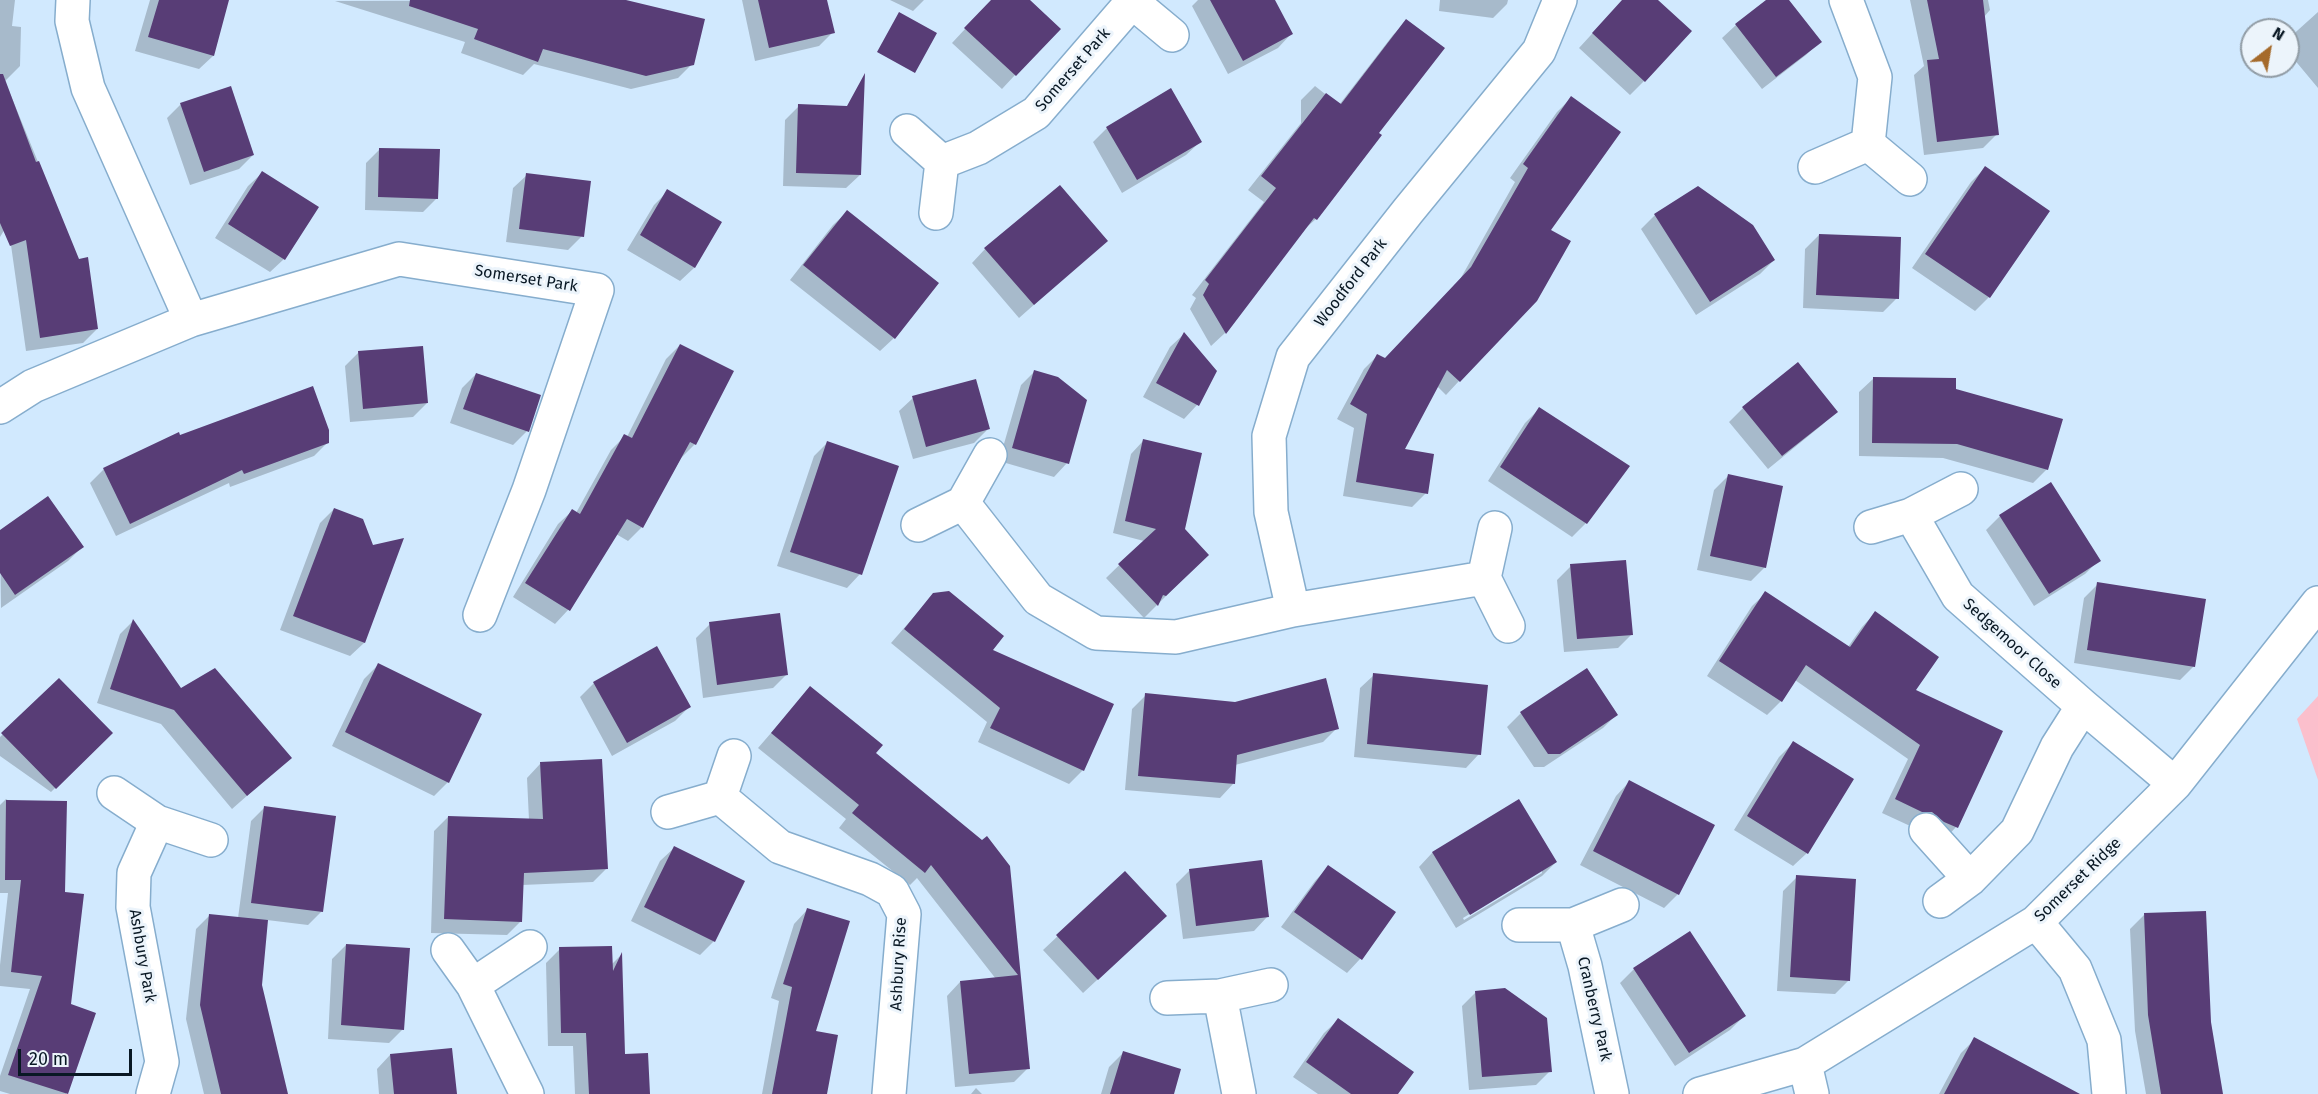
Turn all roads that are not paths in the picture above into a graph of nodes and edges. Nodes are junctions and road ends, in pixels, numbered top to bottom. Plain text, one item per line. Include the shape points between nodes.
1 (73, 0) edge
2 (1560, 0) edge
3 (1846, 0) edge
4 (1131, 1) edge
5 (1172, 35) dead end
6 (908, 131) dead end
7 (1868, 144) junction
8 (942, 162) junction
9 (1815, 167) dead end
10 (1910, 179) dead end
11 (936, 213) dead end
12 (191, 320) junction
13 (0, 407) edge
14 (990, 455) dead end
15 (1960, 489) dead end
16 (963, 503) junction
17 (1911, 515) junction
18 (918, 525) dead end
19 (1870, 527) dead end
20 (1495, 528) dead end
21 (1484, 578) junction
22 (2318, 603) edge
23 (1293, 610) junction
24 (480, 615) dead end
25 (1508, 626) dead end
26 (2082, 706) junction
27 (734, 756) dead end
28 (2175, 784) junction
29 (114, 793) dead end
30 (720, 797) junction
31 (668, 812) dead end
32 (157, 822) junction
33 (1926, 830) dead end
34 (211, 840) dead end
35 (1970, 879) junction
36 (1940, 901) dead end
37 (1622, 905) dead end
38 (2036, 922) junction
39 (1519, 925) dead end
40 (1573, 925) junction
41 (530, 947) dead end
42 (448, 950) dead end
43 (473, 985) junction
44 (1271, 985) dead end
45 (1220, 996) junction
46 (1167, 998) dead end
47 (1809, 1079) edge
48 (153, 1094) edge
49 (527, 1094) edge
50 (889, 1094) edge
51 (1239, 1094) edge
52 (1612, 1094) edge
53 (1700, 1094) edge
54 (2109, 1094) edge

1 - 12 street via 72,21 88,88
2 - 23 street, Woodford Park via 1539,51 1293,357 1269,436 1271,512
3 - 7 street via 1875,77
4 - 5 street, Somerset Park
4 - 8 street, Somerset Park via 1036,113 978,148
6 - 8 street
7 - 9 street
7 - 10 street
8 - 11 street
12 - 13 street, Somerset Park via 33,386
12 - 24 street, Somerset Park via 399,259 597,290 529,490
14 - 16 street
15 - 17 street
16 - 18 street
16 - 23 street via 1038,598 1095,633 1176,637
17 - 19 street
17 - 26 street, Sedgemoor Close via 1958,596
20 - 21 street
21 - 23 street
21 - 25 street
22 - 28 street, Somerset Ridge
26 - 28 street, Sedgemoor Close
26 - 35 street via 2057,747 2017,831
27 - 30 street
28 - 38 street, Somerset Ridge
29 - 32 street
30 - 31 street
30 - 50 street, Ashbury Rise via 780,847 870,879 892,891 904,914
32 - 34 street
32 - 48 street, Ashbury Park via 134,873 133,908 162,1062
33 - 35 street
35 - 36 street
37 - 40 street
38 - 47 street, Somerset Ridge
38 - 54 street via 2075,969 2104,1040
39 - 40 street
40 - 52 street, Cranberry Park
41 - 43 street
42 - 43 street
43 - 49 street
44 - 45 street
45 - 46 street
45 - 51 street
47 - 53 street, Somerset Ridge

